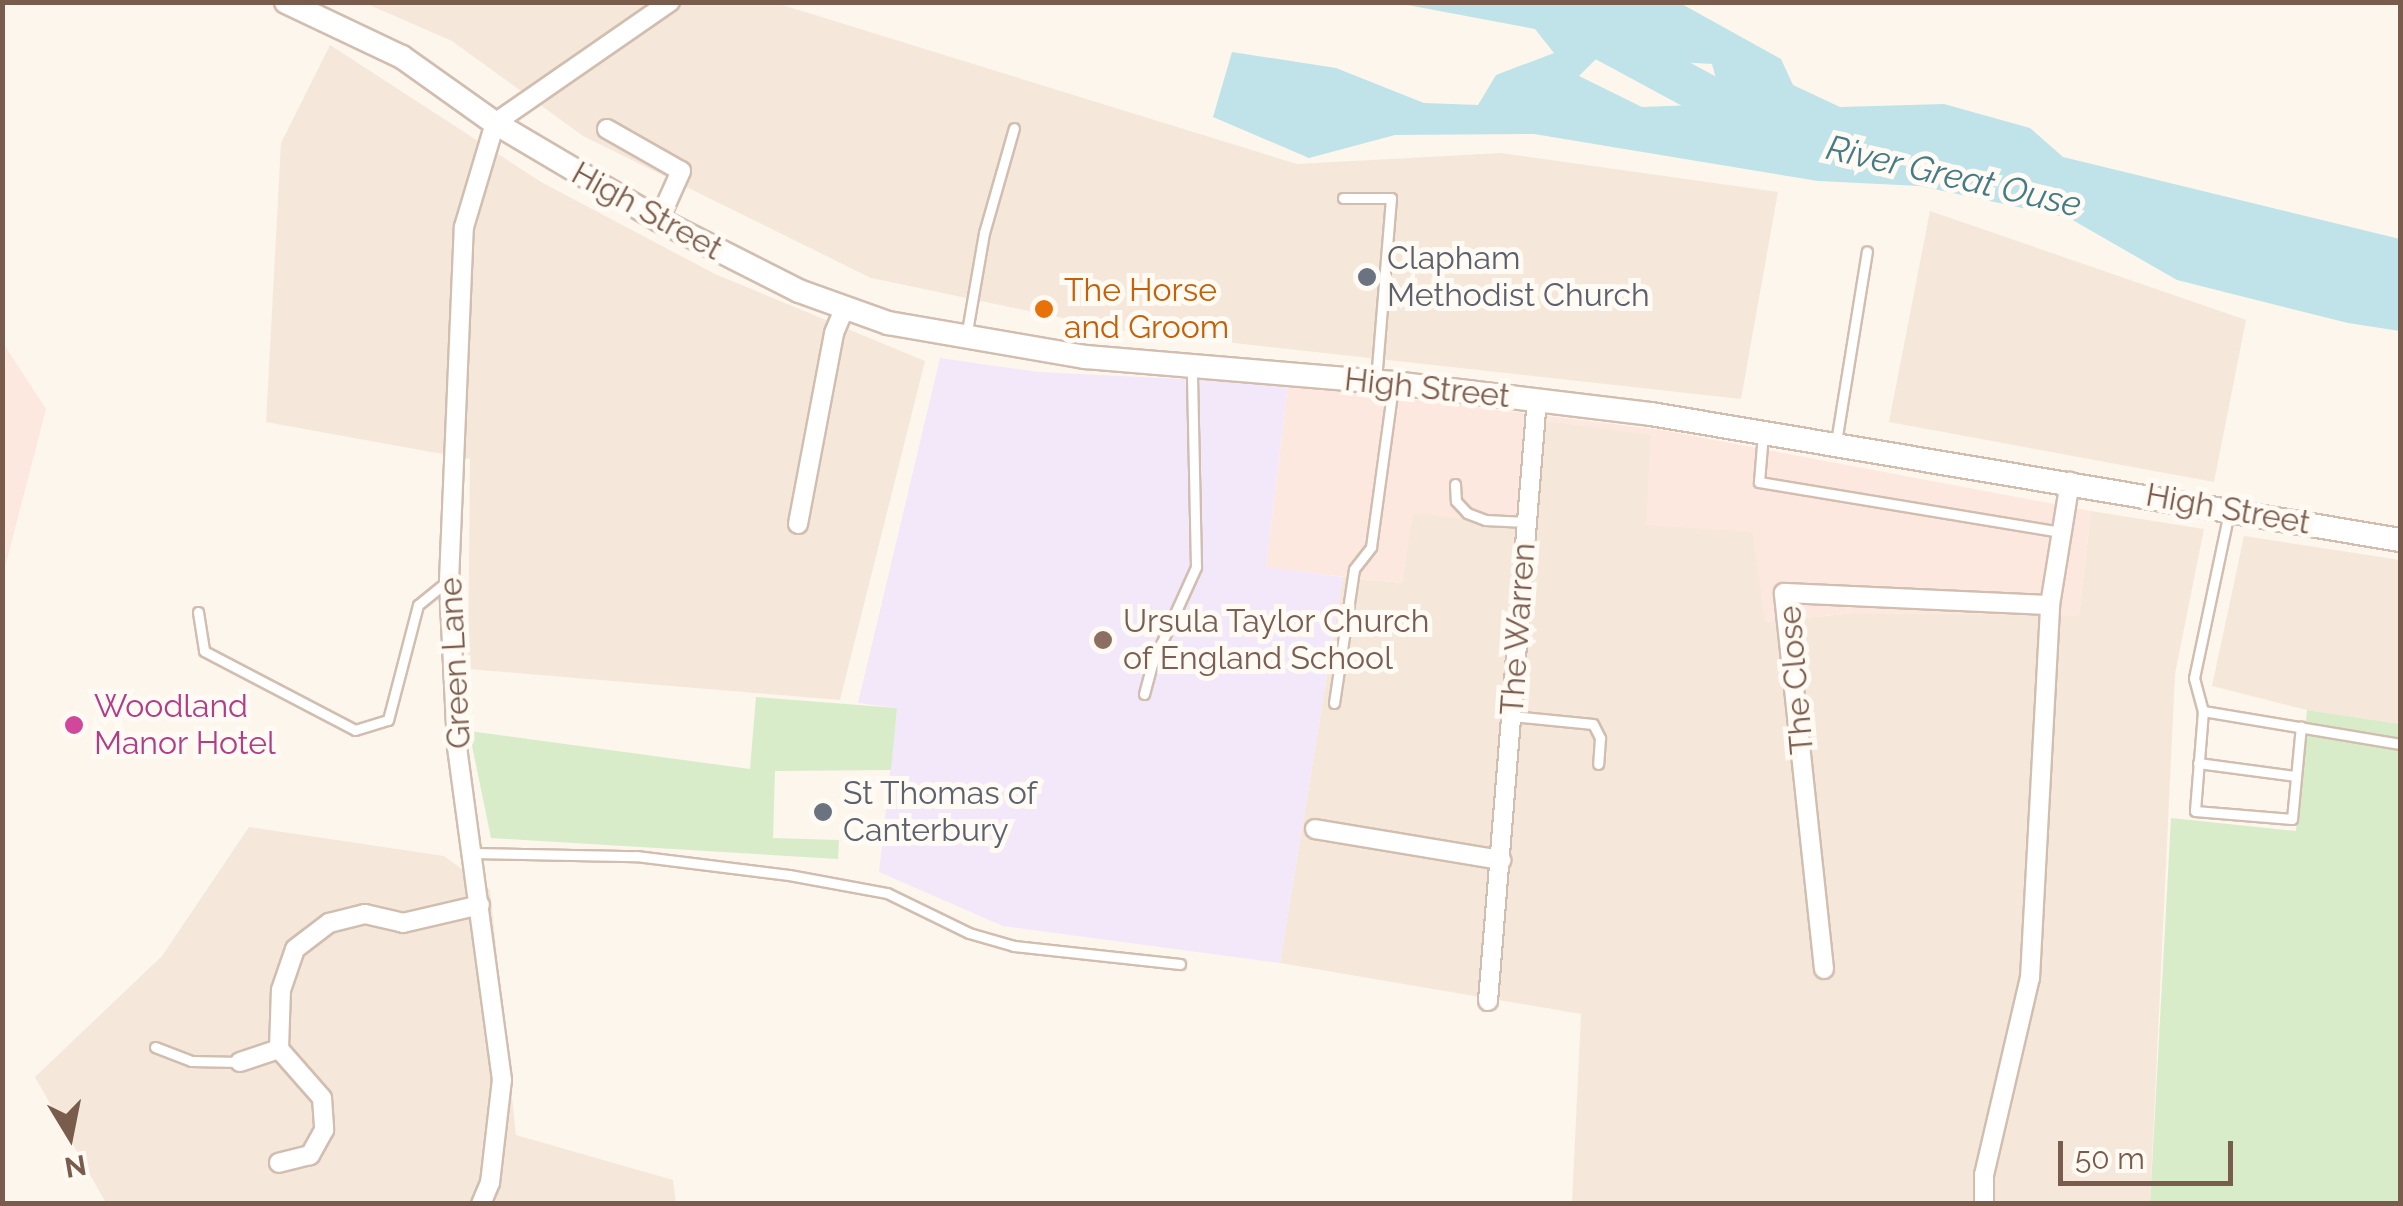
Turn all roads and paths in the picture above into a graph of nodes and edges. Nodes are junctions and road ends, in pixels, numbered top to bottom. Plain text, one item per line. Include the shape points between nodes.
1 (286, 2) edge
2 (670, 2) edge
3 (495, 123) junction
4 (1014, 128) dead end
5 (606, 129) dead end
6 (1343, 198) dead end
7 (659, 220) junction
8 (1867, 252) dead end
9 (844, 309) junction
10 (966, 340) junction
11 (1192, 367) junction
12 (1384, 382) junction
13 (1537, 399) junction
14 (1764, 430) junction
15 (1836, 442) junction
16 (2070, 482) junction
17 (1454, 484) dead end
18 (2229, 509) junction
19 (1526, 522) junction
20 (798, 524) dead end
21 (2063, 532) junction
22 (2400, 540) edge
23 (448, 581) junction
24 (2050, 606) junction
25 (198, 612) dead end
26 (1144, 694) dead end
27 (1334, 703) dead end
28 (2203, 711) junction
29 (1512, 716) junction
30 (2301, 726) junction
31 (2400, 744) edge
32 (2198, 763) junction
33 (1598, 764) dead end
34 (2296, 776) junction
35 (1315, 830) dead end
36 (473, 853) junction
37 (1501, 860) junction
38 (480, 905) junction
39 (1180, 964) dead end
40 (1824, 969) dead end
41 (1488, 1001) dead end
42 (155, 1048) dead end
43 (278, 1050) junction
44 (240, 1062) joint
45 (279, 1164) dead end
46 (482, 1204) edge
47 (1984, 1204) edge

1 - 3 street, High Street via 402,57
2 - 3 street
3 - 7 street, High Street
3 - 23 street, Green Lane via 464,228
4 - 10 lane via 984,233
5 - 7 street via 681,171
6 - 12 lane via 1392,198
7 - 9 street, High Street
8 - 15 lane
9 - 10 street, High Street
9 - 20 street
10 - 11 street, High Street
11 - 12 street, High Street
11 - 26 lane via 1196,568
12 - 13 street, High Street
12 - 27 lane via 1371,547 1354,568
13 - 14 street, High Street
13 - 19 street, The Warren
14 - 15 street, High Street
14 - 21 lane via 1759,482
15 - 16 street, High Street
16 - 18 street, High Street
16 - 21 street
17 - 19 lane via 1466,513
18 - 22 street, High Street
18 - 28 lane via 2194,678
19 - 29 street, The Warren
21 - 24 street
23 - 25 lane via 418,605 388,720 355,730 204,651
23 - 36 street, Green Lane via 458,746
24 - 40 street, The Close via 1784,592
24 - 47 street via 2030,978 1984,1175
28 - 30 lane
28 - 32 lane
29 - 33 lane via 1594,724
29 - 37 street, The Warren
30 - 31 lane
30 - 34 lane
32 - 34 lane
32 - 34 lane via 2195,812 2292,819
35 - 37 street
36 - 38 street, Green Lane
36 - 39 lane via 636,856 788,875 888,893 1014,946
37 - 41 street, The Warren
38 - 43 street via 404,923 364,914 328,923 295,950 281,990
38 - 46 street, Green Lane via 502,1080
42 - 44 lane via 191,1061
43 - 44 street
43 - 45 street via 322,1098 324,1130 310,1155

